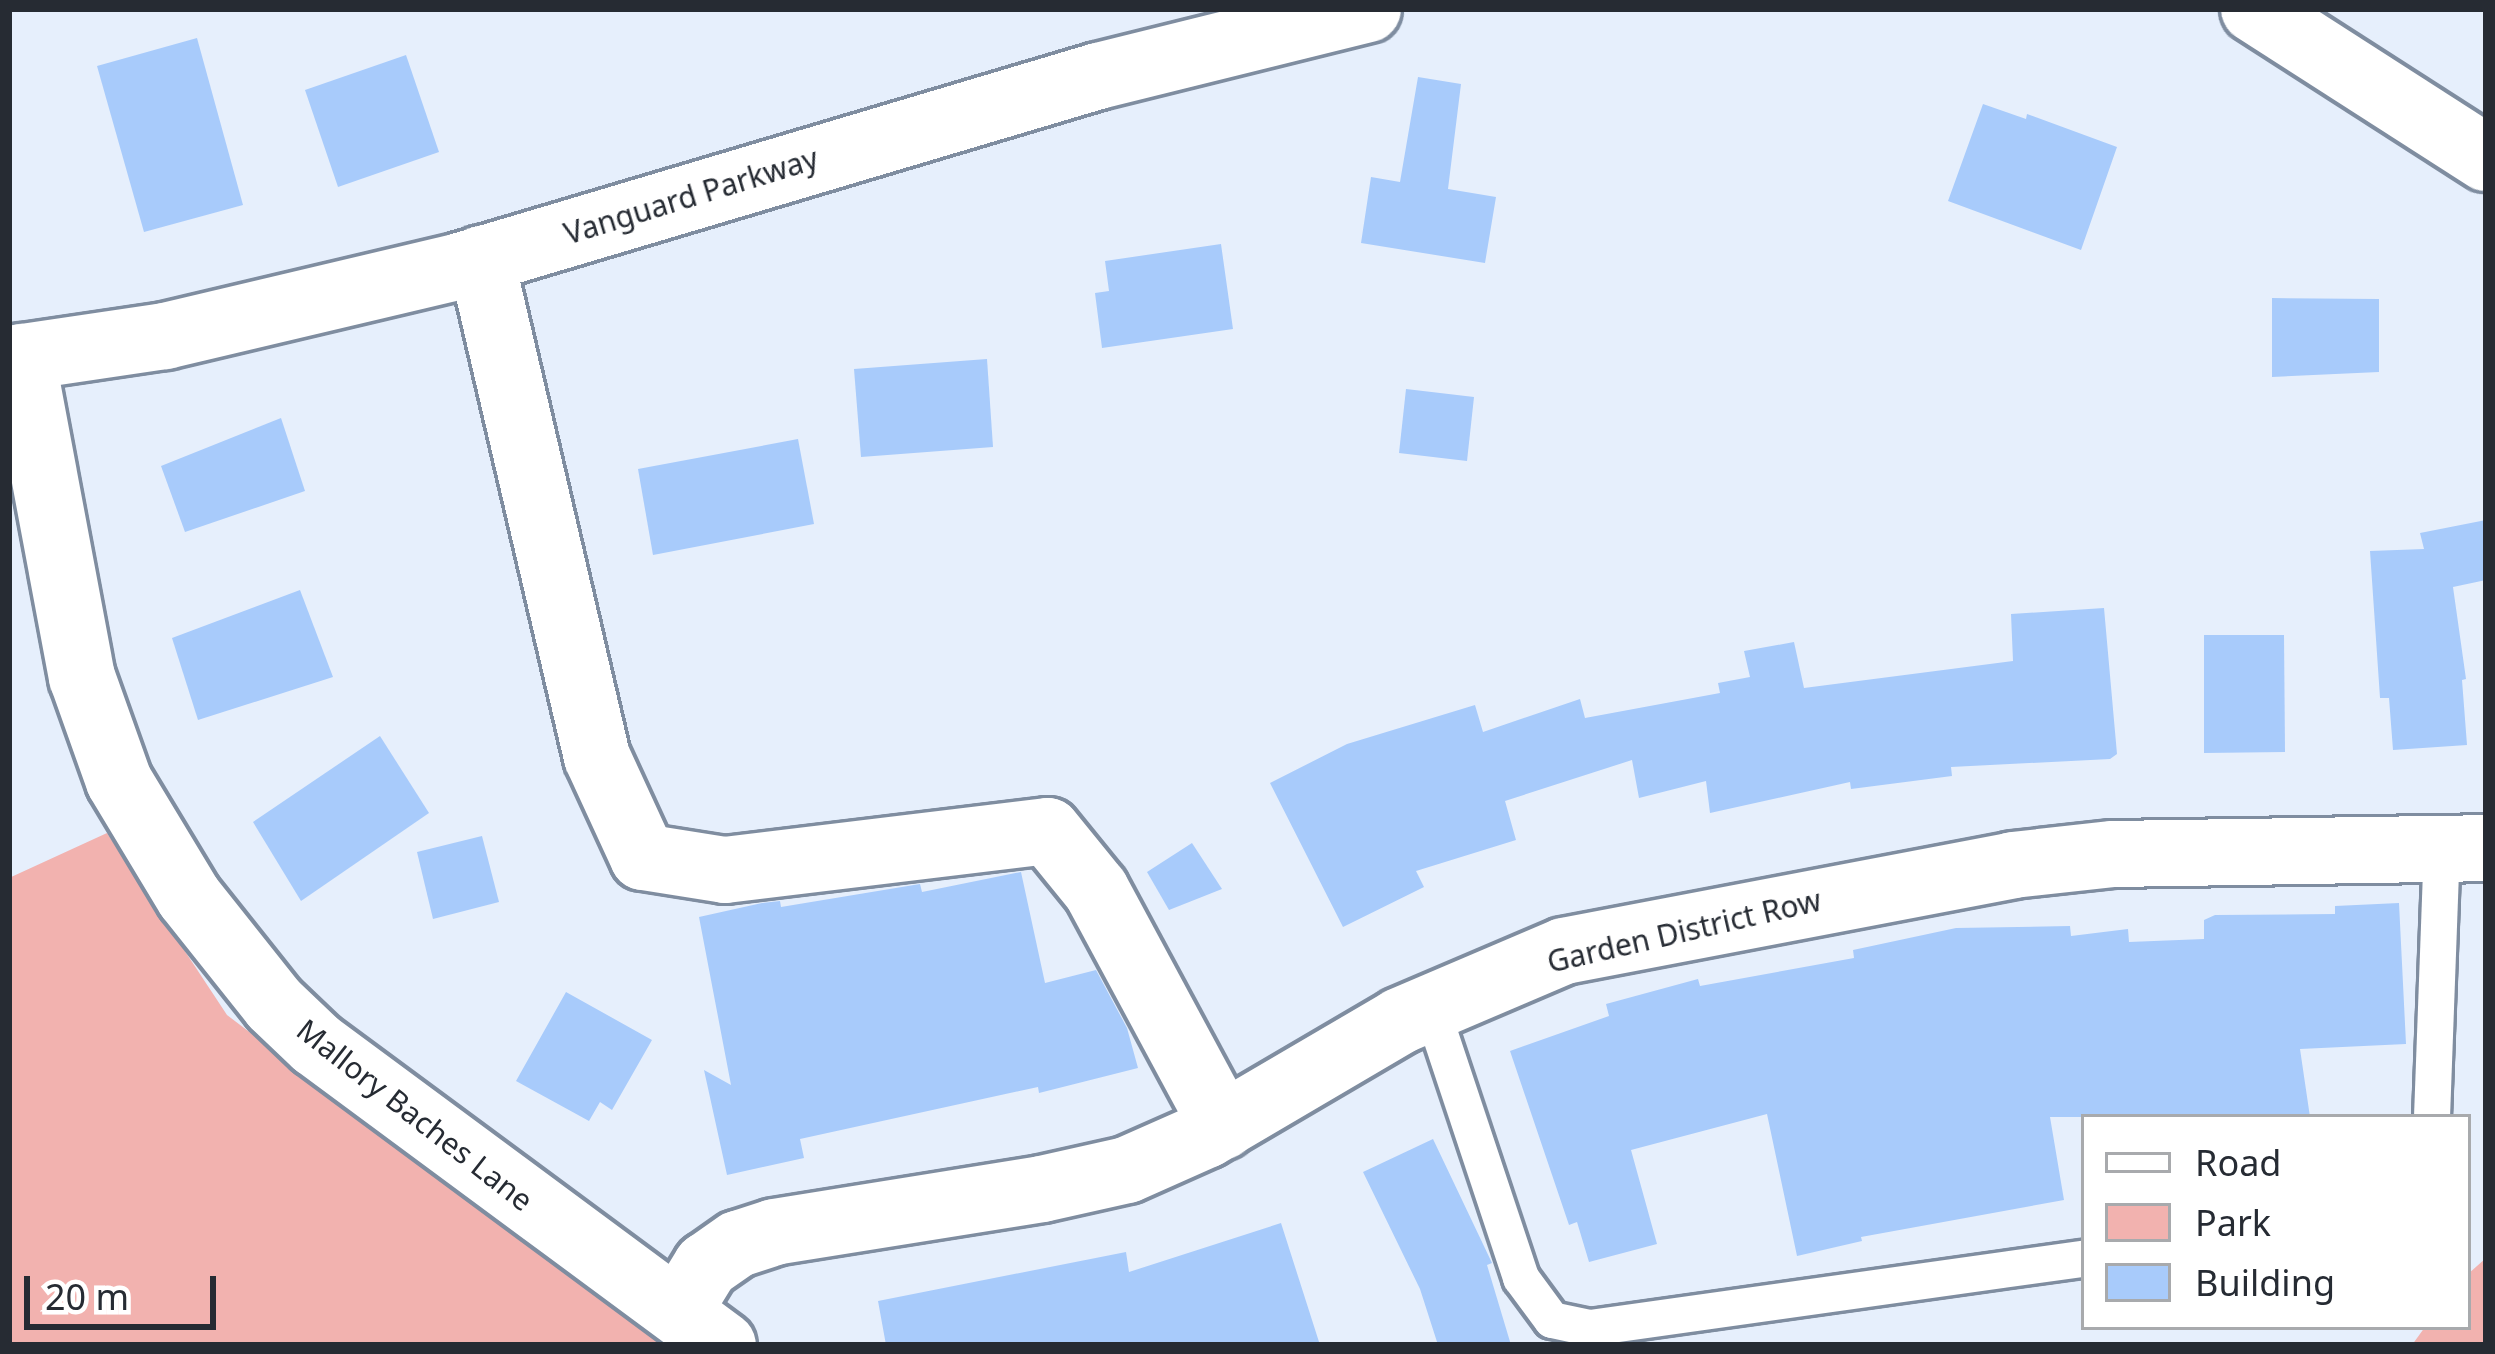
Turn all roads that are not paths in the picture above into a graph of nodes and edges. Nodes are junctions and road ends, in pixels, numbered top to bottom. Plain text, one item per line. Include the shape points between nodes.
1 (1368, 9) edge
2 (2254, 9) edge
3 (2486, 158) edge
4 (482, 259) junction
5 (15, 358) edge
6 (2464, 849) edge
7 (1431, 1007) junction
8 (2432, 1114) edge
9 (1223, 1126) junction
10 (2081, 1258) edge
11 (701, 1327) edge

1 - 4 street, Vanguard Parkway via 1097,76
2 - 3 street
4 - 5 street, Vanguard Parkway via 165,336
4 - 9 street via 597,758 644,857 725,870 1048,831 1096,890
5 - 11 street, Mallory Baches Lane via 82,677 118,781 189,897 316,1044
6 - 7 street, Garden District Row via 2113,854 2013,865 1564,951
6 - 8 lane
7 - 9 street, Garden District Row
7 - 10 lane via 1521,1278 1552,1319 1589,1328
9 - 11 street, Garden District Row via 1127,1170 738,1244 706,1266

